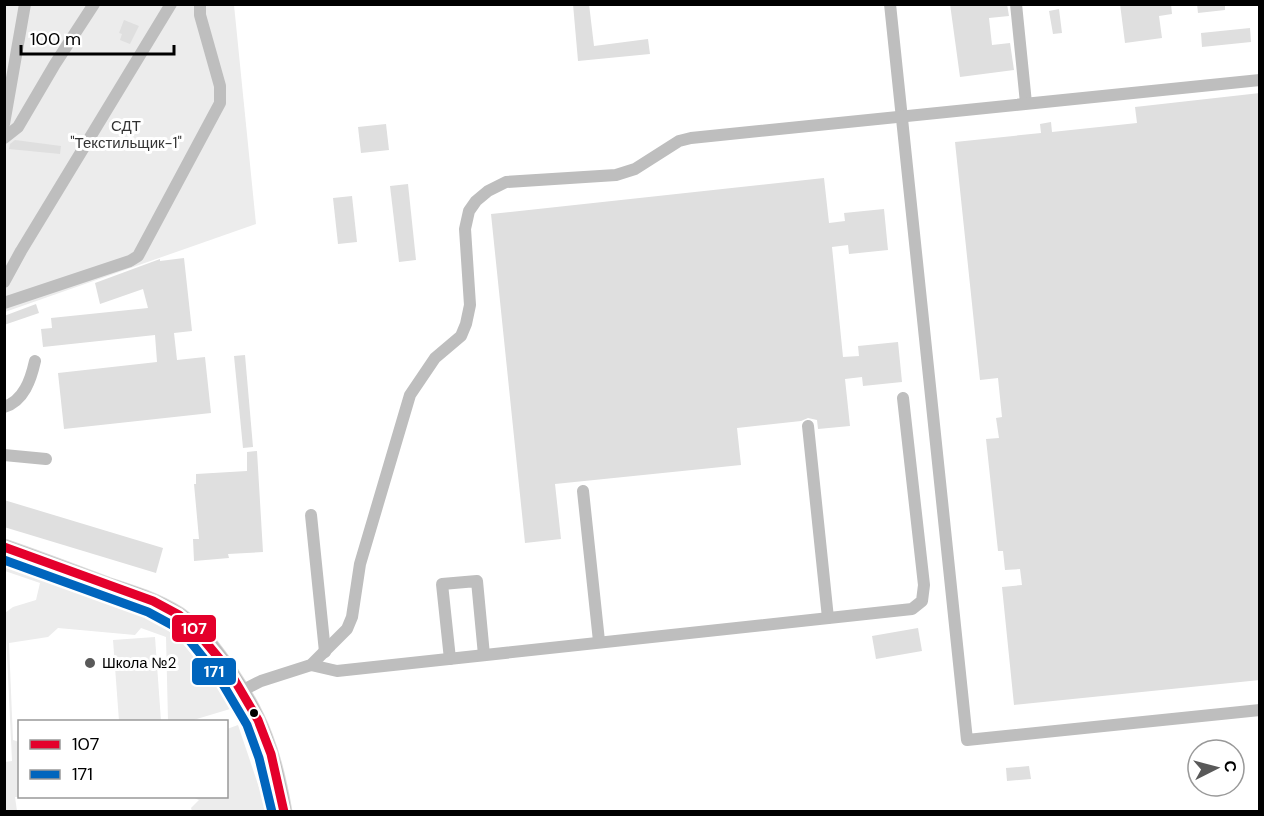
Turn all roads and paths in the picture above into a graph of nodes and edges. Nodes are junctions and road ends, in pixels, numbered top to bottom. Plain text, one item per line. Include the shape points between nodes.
1 (25, 4) edge
2 (94, 4) edge
3 (171, 4) edge
4 (200, 4) edge
5 (890, 4) edge
6 (1016, 4) edge
7 (1260, 80) edge
8 (1026, 103) junction
9 (902, 116) junction
10 (4, 124) edge
11 (4, 138) edge
12 (4, 282) edge
13 (4, 303) edge
14 (35, 361) dead end
15 (903, 398) dead end
16 (4, 407) edge
17 (808, 426) dead end
18 (4, 455) edge
19 (46, 459) dead end
20 (583, 491) dead end
21 (311, 515) dead end
22 (4, 547) edge
23 (828, 618) junction
24 (599, 641) junction
25 (325, 652) junction
26 (484, 655) junction
27 (450, 659) junction
28 (311, 665) junction
29 (243, 690) junction
30 (1260, 710) edge
31 (284, 812) edge

1 - 10 lane
2 - 11 lane via 18,127
3 - 12 lane
4 - 13 lane via 220,86 220,103 138,256
5 - 9 lane
6 - 8 lane
7 - 8 lane
8 - 9 lane
9 - 25 lane via 679,141 635,169 616,175 522,179 506,182 476,201 465,229 470,305 466,324 461,336 435,358 410,395 360,564 352,617
9 - 30 lane via 967,740
14 - 16 lane via 30,382 16,401
15 - 23 lane via 924,585 922,601 912,609
17 - 23 lane
18 - 19 lane
20 - 24 lane
21 - 25 lane
22 - 29 main road via 151,600 178,615 216,651
23 - 24 lane
24 - 26 lane
25 - 28 lane
26 - 27 lane
26 - 27 lane via 477,581 442,584
27 - 28 lane via 337,671
28 - 29 lane
29 - 31 main road via 270,748

